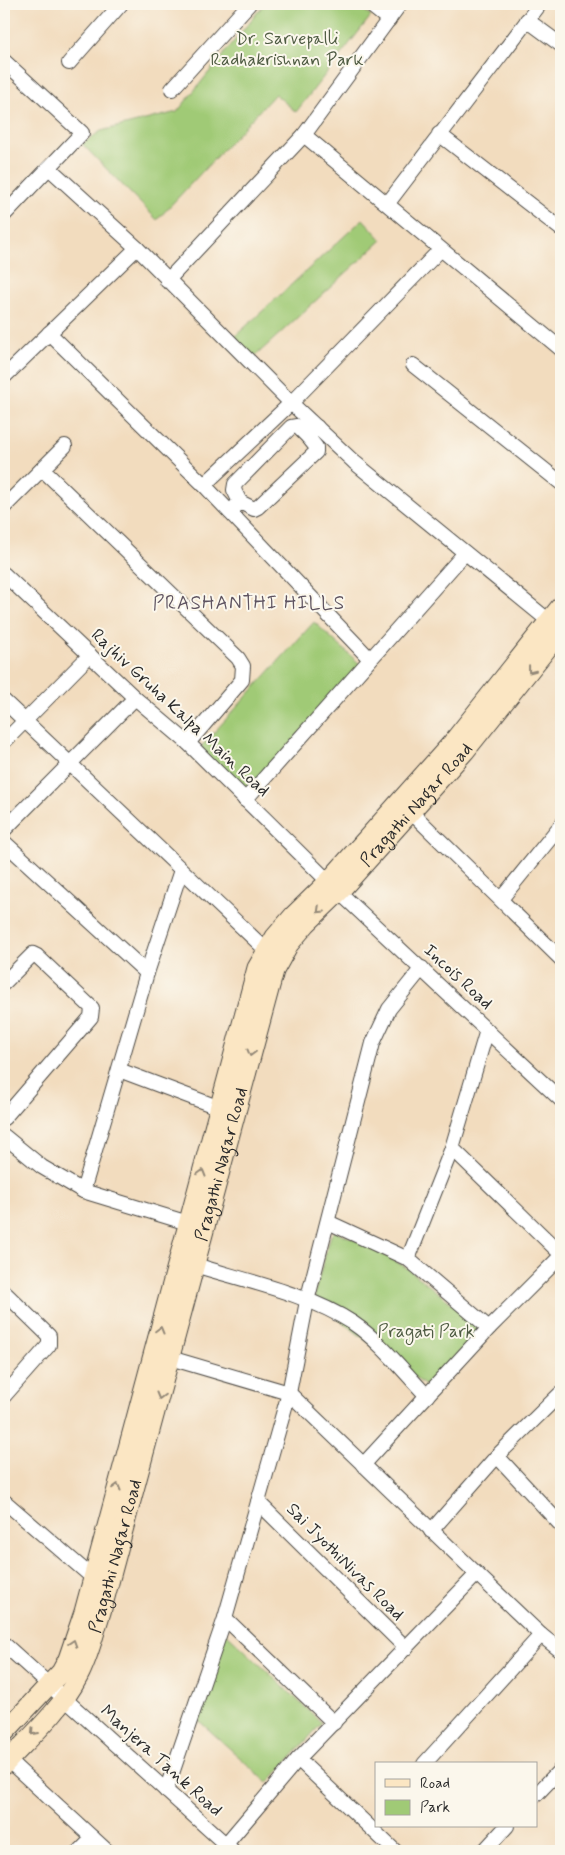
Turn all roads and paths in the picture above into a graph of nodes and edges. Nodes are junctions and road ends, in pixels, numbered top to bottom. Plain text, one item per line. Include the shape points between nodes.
1 (121, 4) edge
2 (249, 4) edge
3 (369, 4) edge
4 (400, 4) edge
5 (540, 4) edge
6 (389, 20) junction
7 (527, 20) junction
8 (561, 45) edge
9 (4, 62) edge
10 (69, 63) dead end
11 (172, 89) dead end
12 (439, 134) junction
13 (304, 135) junction
14 (48, 168) junction
15 (388, 203) junction
16 (4, 215) edge
17 (561, 230) edge
18 (137, 248) junction
19 (440, 250) junction
20 (167, 281) junction
21 (49, 333) junction
22 (561, 349) edge
23 (413, 365) dead end
24 (4, 377) edge
25 (291, 403) junction
26 (313, 432) junction
27 (65, 446) dead end
28 (42, 470) junction
29 (561, 483) edge
30 (204, 485) junction
31 (240, 502) junction
32 (4, 507) edge
33 (230, 512) junction
34 (465, 553) junction
35 (4, 574) edge
36 (561, 606) edge
37 (555, 626) edge
38 (90, 655) junction
39 (370, 659) junction
40 (135, 698) junction
41 (4, 701) edge
42 (26, 722) junction
43 (4, 742) edge
44 (188, 743) junction
45 (70, 764) junction
46 (245, 800) junction
47 (411, 812) junction
48 (561, 825) edge
49 (4, 830) edge
50 (4, 842) edge
51 (181, 870) junction
52 (334, 887) junction
53 (500, 899) junction
54 (266, 950) junction
55 (561, 959) edge
56 (422, 968) junction
57 (147, 973) junction
58 (4, 983) edge
59 (487, 1030) junction
60 (119, 1070) junction
61 (561, 1100) edge
62 (220, 1108) junction
63 (4, 1118) edge
64 (4, 1136) edge
65 (452, 1148) junction
66 (83, 1191) junction
67 (328, 1222) junction
68 (188, 1223) junction
69 (561, 1255) edge
70 (408, 1259) junction
71 (195, 1265) junction
72 (6, 1298) edge
73 (307, 1301) junction
74 (489, 1328) junction
75 (170, 1358) junction
76 (289, 1393) junction
77 (561, 1393) edge
78 (4, 1396) edge
79 (427, 1396) junction
80 (497, 1456) junction
81 (363, 1464) junction
82 (4, 1501) edge
83 (258, 1502) junction
84 (561, 1525) edge
85 (431, 1531) junction
86 (477, 1574) junction
87 (92, 1577) junction
88 (225, 1618) junction
89 (541, 1635) junction
90 (4, 1644) edge
91 (406, 1648) junction
92 (561, 1651) edge
93 (49, 1685) junction
94 (64, 1699) junction
95 (334, 1723) junction
96 (4, 1733) edge
97 (298, 1759) junction
98 (6, 1762) edge
99 (426, 1762) edge
100 (560, 1770) dead end
101 (166, 1791) junction
102 (538, 1793) edge
103 (372, 1820) edge
104 (378, 1828) edge
105 (505, 1828) edge
106 (93, 1838) junction
107 (230, 1848) edge
108 (80, 1851) edge
109 (107, 1851) edge
110 (396, 1851) edge
111 (484, 1851) edge

1 - 10 street
2 - 11 street
3 - 6 street
4 - 6 street
5 - 7 street
6 - 13 street
7 - 8 street
7 - 12 street
9 - 14 street via 82,133
12 - 15 street
12 - 17 street
13 - 15 street
13 - 20 street
14 - 16 street
14 - 18 street
15 - 19 street
18 - 20 street
18 - 21 street
19 - 22 street
19 - 25 street
20 - 25 street
21 - 24 street
21 - 30 street
23 - 29 street
25 - 26 street
25 - 30 street
26 - 31 street via 316,452 258,507 254,509
26 - 31 street via 292,427 234,484
26 - 34 street
27 - 28 street
28 - 32 street
28 - 44 street via 243,666 242,680
30 - 33 street
31 - 33 street
33 - 39 street
34 - 37 street
34 - 39 street
35 - 38 street, Rajhiv Gruha Kalpa Main Road
36 - 37 main road, Pragathi Nagar Road
37 -> 47 main road, Pragathi Nagar Road via 465,751
37 - 52 main road, Pragathi Nagar Road via 452,743
38 - 40 street, Rajhiv Gruha Kalpa Main Road
38 - 42 street
39 - 46 street
40 - 44 street, Rajhiv Gruha Kalpa Main Road
40 - 45 street
41 - 42 street
42 - 43 street
42 - 45 street
44 - 46 street, Rajhiv Gruha Kalpa Main Road
45 - 49 street
45 - 51 street
46 - 52 street, Rajhiv Gruha Kalpa Main Road
47 - 52 main road, Pragathi Nagar Road
47 - 53 street
48 - 53 street
50 - 57 street
51 - 54 street
51 - 57 street
52 - 54 main road, Pragathi Nagar Road via 294,915
52 - 56 street, Incois Road
52 -> 71 main road, Pragathi Nagar Road via 289,944 274,970
53 - 55 street
54 - 62 main road, Pragathi Nagar Road via 257,968
56 - 59 street, Incois Road
56 - 67 street via 389,1009 373,1044
57 - 60 street
58 - 63 street via 33,954 92,1008 91,1017
59 - 61 street, Incois Road
59 - 65 street
60 - 62 street
60 - 66 street
68 -> 62 main road, Pragathi Nagar Road
64 - 66 street via 42,1167
65 - 69 street
65 - 70 street
66 - 68 street
67 - 70 street
67 - 73 street
87 -> 68 main road, Pragathi Nagar Road
69 - 74 street
70 - 74 street
71 - 73 street
71 - 75 main road, Pragathi Nagar Road
72 - 78 street via 44,1331 49,1345
73 - 76 street
73 - 79 street via 355,1324
74 - 79 street
75 - 76 street
75 -> 94 main road, Pragathi Nagar Road via 101,1612 78,1677
76 - 81 street
76 - 83 street
77 - 80 street
79 - 81 street
80 - 84 street
80 - 85 street
81 - 85 street
82 - 87 street
83 - 88 street
83 - 91 street, Sai JyothiNivas Road
85 - 86 street
86 - 89 street
86 - 91 street
93 -> 87 main road, Pragathi Nagar Road via 68,1659
88 - 95 street
88 - 101 street
89 - 92 street
89 - 99 street
90 - 93 street, Manjera Tank Road
91 - 95 street
93 - 94 street, Manjera Tank Road
93 - 96 main road, Pragathi Nagar Road
94 -> 98 main road, Pragathi Nagar Road
94 - 101 street, Manjera Tank Road
95 - 97 street
97 - 103 street
97 - 107 street
98 - 106 street
100 - 102 street
101 - 107 street, Manjera Tank Road
104 - 110 street
105 - 111 street
106 - 108 street
106 - 109 street

